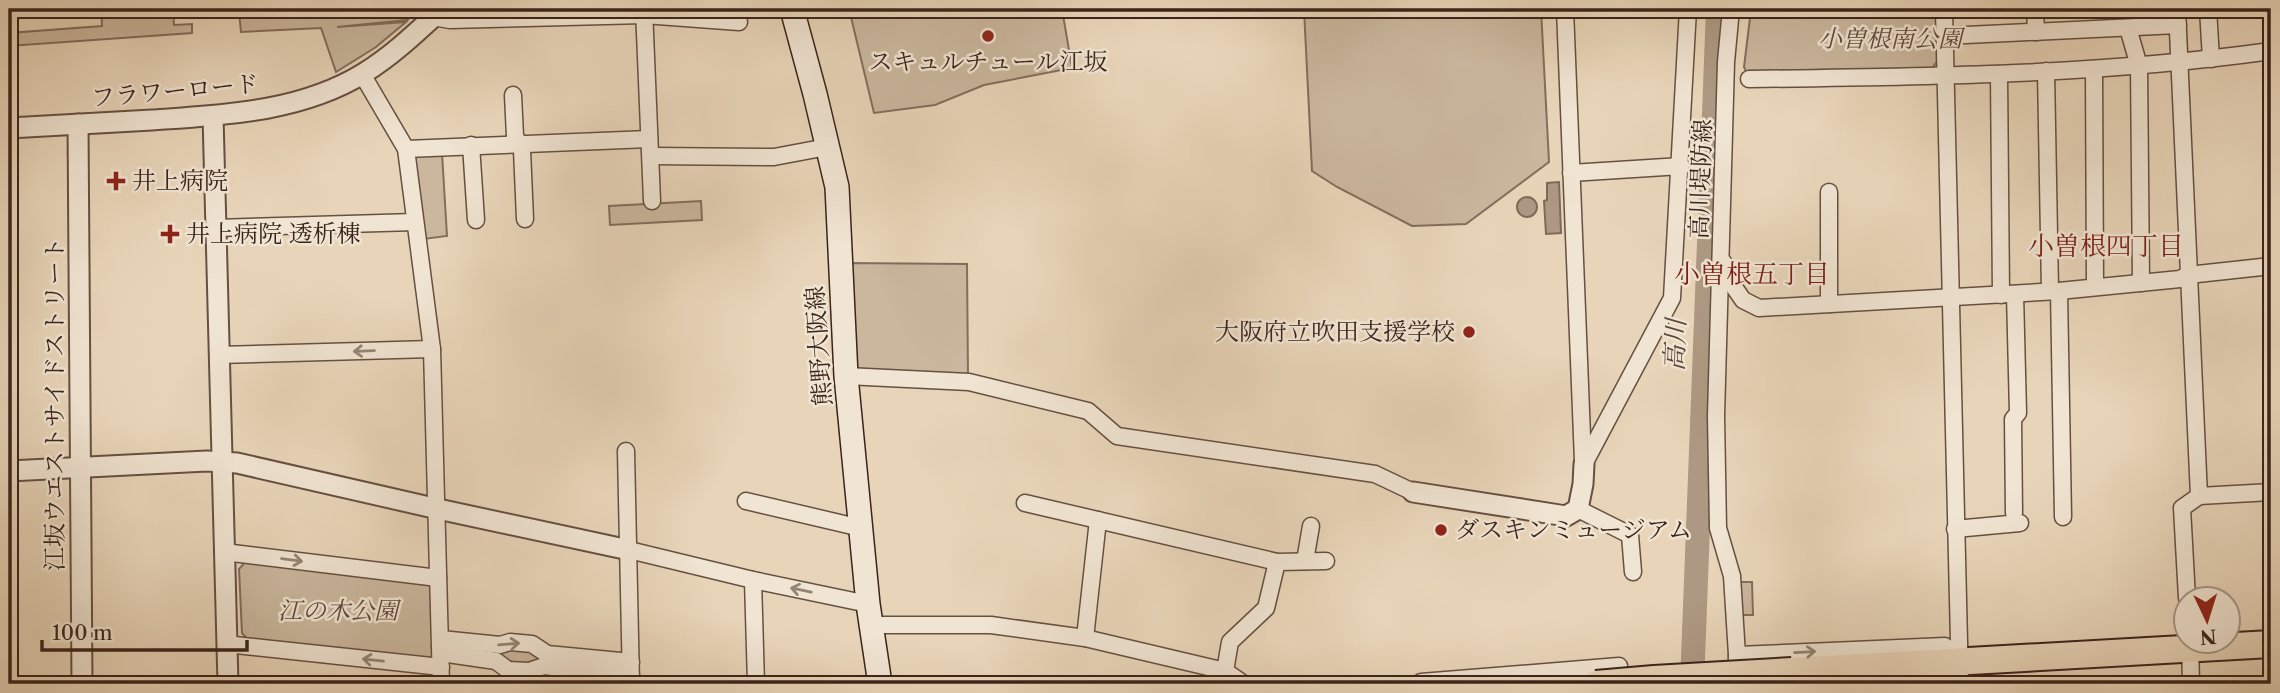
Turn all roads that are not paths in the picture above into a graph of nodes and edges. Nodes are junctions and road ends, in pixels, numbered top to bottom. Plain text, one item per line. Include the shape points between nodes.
1 (792, 9) edge
2 (1565, 9) edge
3 (1688, 9) edge
4 (1731, 9) edge
5 (1944, 9) edge
6 (2035, 9) edge
7 (2208, 9) edge
8 (644, 12) edge
9 (437, 13) edge
10 (2178, 17) edge
11 (739, 22) dead end
12 (2127, 28) junction
13 (2036, 32) junction
14 (1945, 36) junction
15 (2271, 51) edge
16 (2211, 59) junction
17 (2180, 62) junction
18 (2139, 66) junction
19 (2094, 69) junction
20 (2046, 71) junction
21 (362, 74) junction
22 (1999, 74) junction
23 (1946, 76) junction
24 (1749, 79) dead end
25 (513, 95) dead end
26 (213, 116) junction
27 (78, 124) junction
28 (9, 128) edge
29 (649, 139) junction
30 (519, 143) junction
31 (471, 145) junction
32 (827, 147) junction
33 (406, 149) junction
34 (651, 156) junction
35 (1681, 166) junction
36 (1571, 173) junction
37 (1829, 192) dead end
38 (652, 201) dead end
39 (525, 219) dead end
40 (476, 220) dead end
41 (415, 222) junction
42 (216, 228) junction
43 (1721, 257) junction
44 (2271, 266) edge
45 (2188, 275) junction
46 (2141, 283) junction
47 (2095, 287) junction
48 (2055, 291) junction
49 (2008, 295) junction
50 (1951, 298) junction
51 (1829, 304) junction
52 (432, 349) junction
53 (219, 355) junction
54 (846, 376) junction
55 (626, 451) dead end
56 (222, 461) junction
57 (1584, 464) junction
58 (80, 467) junction
59 (9, 471) edge
60 (1413, 492) joint
61 (2271, 492) edge
62 (2200, 496) junction
63 (746, 501) dead end
64 (1025, 503) dead end
65 (438, 509) junction
66 (1578, 509) junction
67 (2063, 517) dead end
68 (1098, 520) junction
69 (1311, 526) dead end
70 (861, 528) junction
71 (1955, 529) junction
72 (629, 550) junction
73 (224, 552) junction
74 (1305, 561) junction
75 (1326, 561) dead end
76 (1277, 562) junction
77 (1633, 572) dead end
78 (438, 578) junction
79 (752, 580) junction
80 (2186, 584) edge
81 (869, 614) junction
82 (1085, 638) junction
83 (226, 644) junction
84 (2242, 644) edge
85 (2271, 644) edge
86 (2172, 647) edge
87 (441, 653) junction
88 (2190, 654) edge
89 (1737, 655) junction
90 (1225, 671) junction
91 (1960, 673) edge
92 (631, 674) edge
93 (82, 684) edge
94 (228, 684) edge
95 (441, 684) edge
96 (756, 684) edge
97 (880, 684) edge
98 (1244, 684) edge
99 (1419, 684) edge
100 (1596, 684) edge
101 (1621, 684) edge
102 (1736, 684) edge
103 (1905, 684) edge
104 (2191, 684) edge

1 - 32 main road, 熊野大阪線
2 - 36 street
3 - 35 street
4 - 43 street, 高川堤防線
5 - 14 street
6 - 13 street
7 - 16 street
8 - 9 street via 450,20
8 - 11 street
8 - 29 street
9 - 21 street, フラワーロード
10 - 12 street
10 - 17 street
12 - 13 street
12 - 18 street
13 - 14 street
14 - 23 street
15 - 16 street
16 - 17 street
17 - 18 street
17 - 45 street
18 - 19 street
18 - 46 street
19 - 20 street
19 - 47 street
20 - 22 street
20 - 48 street
21 - 26 street, フラワーロード via 278,106
21 - 33 street
22 - 23 street
22 - 49 street
23 - 24 street
23 - 50 street
25 - 30 street
26 - 27 street, フラワーロード
26 - 42 street
27 - 28 street, フラワーロード
27 - 58 street, 江坂ウエストサイドストリート
29 - 30 street
29 - 34 street
30 - 31 street
30 - 39 street
31 - 33 street
31 - 40 street
32 - 34 street via 774,157
32 - 54 main road, 熊野大阪線 via 836,187
33 - 41 street
34 - 38 street
35 - 36 street
35 - 57 street via 1672,299
36 - 57 street
37 - 51 street
41 - 42 street
41 - 52 street
42 - 53 street
43 - 51 street via 1743,300 1759,308
43 - 89 street, 高川堤防線 via 1718,528 1732,576
44 - 45 street
45 - 46 street
45 - 62 street
46 - 47 street
47 - 48 street
48 - 49 street
48 - 67 street
49 - 50 street
49 - 71 street via 2018,413 2013,419 2017,518
50 - 51 street
50 - 71 street
52 -> 53 street
52 - 65 street
53 - 56 street
54 - 60 street via 969,382 1088,411 1117,436 1376,474
54 - 70 main road, 熊野大阪線
55 - 72 street
56 - 58 street
56 - 65 street
56 - 73 street
57 - 66 street
58 - 59 street
58 - 93 street, 江坂ウエストサイドストリート
60 - 66 street via 1566,516
61 - 62 street
62 - 80 street via 2182,508
63 - 70 street
64 - 68 street
65 - 72 street
65 - 78 street
66 - 77 street via 1630,535
68 - 76 street
68 - 82 street
69 - 74 street
70 - 81 main road, 熊野大阪線
71 - 91 street
72 - 79 street
72 - 92 street
73 -> 78 street
73 - 83 street
74 - 75 street
74 - 76 street
76 - 90 street via 1266,608 1230,642
78 - 87 street
81 -> 79 street
79 - 96 street
81 - 82 street
81 - 97 main road, 熊野大阪線
82 - 90 street
87 -> 83 street
83 - 94 street
84 - 85 highway
86 - 91 highway
87 - 92 street via 496,662 508,670 544,666
87 -> 92 street via 510,642 532,644 547,654
87 - 95 street
88 - 104 street
89 -> 91 street via 1945,646
89 - 102 street, 高川堤防線
90 - 98 street
91 - 100 highway, bridge via 1792,671
91 - 103 street via 1947,681
99 - 101 street via 1619,666

